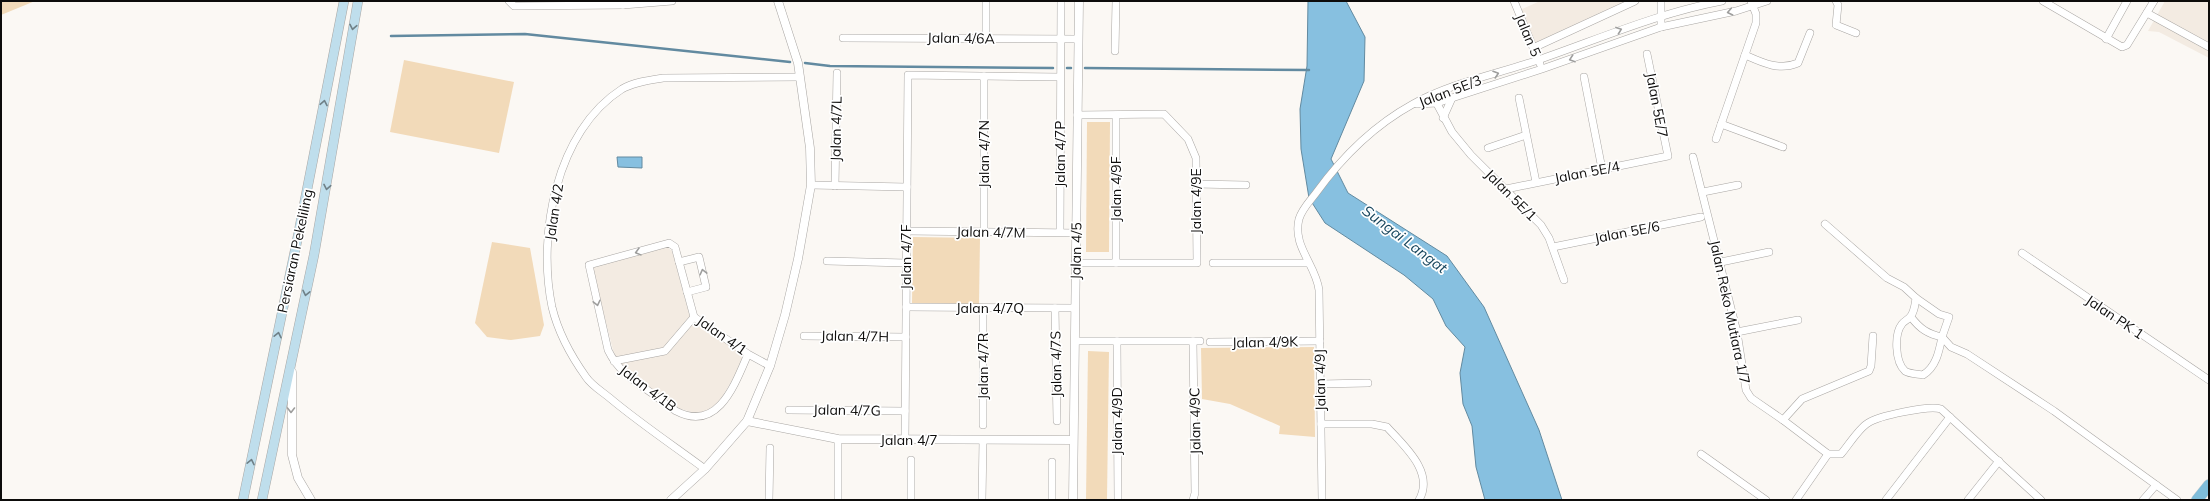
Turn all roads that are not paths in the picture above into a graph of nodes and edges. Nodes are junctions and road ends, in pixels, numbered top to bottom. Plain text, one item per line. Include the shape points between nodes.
1 (344, 1) edge
2 (358, 1) edge
3 (509, 1) edge
4 (672, 1) edge
5 (778, 1) edge
6 (986, 1) edge
7 (1060, 1) edge
8 (1079, 1) edge
9 (1116, 1) edge
10 (1514, 1) edge
11 (1635, 1) edge
12 (1661, 1) edge
13 (1722, 1) edge
14 (1767, 1) edge
15 (1836, 1) edge
16 (2043, 1) edge
17 (2127, 1) edge
18 (2154, 1) edge
19 (623, 3) edge
20 (1752, 4) edge
21 (2147, 13) junction
22 (1661, 15) junction
23 (1661, 27) junction
24 (1810, 33) dead end
25 (1856, 33) dead end
26 (843, 38) dead end
27 (986, 38) junction
28 (1060, 39) junction
29 (1078, 39) junction
30 (2106, 39) junction
31 (2209, 47) edge
32 (1533, 48) junction
33 (1115, 51) dead end
34 (1647, 54) dead end
35 (1745, 55) junction
36 (1538, 60) junction
37 (1542, 69) junction
38 (837, 73) dead end
39 (984, 76) junction
40 (800, 77) junction
41 (1060, 77) junction
42 (1584, 77) dead end
43 (1433, 95) junction
44 (1452, 98) junction
45 (1519, 98) dead end
46 (1425, 103) junction
47 (1437, 103) junction
48 (1412, 104) junction
49 (1077, 115) junction
50 (1116, 115) junction
51 (1442, 115) junction
52 (1721, 124) junction
53 (1526, 135) junction
54 (1716, 139) dead end
55 (317, 141) junction
56 (334, 145) junction
57 (1783, 147) dead end
58 (1488, 148) dead end
59 (1668, 156) joint
60 (1693, 157) dead end
61 (1602, 169) junction
62 (1536, 182) junction
63 (1196, 184) junction
64 (811, 185) junction
65 (1246, 185) dead end
66 (1738, 185) dead end
67 (835, 186) junction
68 (907, 187) junction
69 (1506, 189) junction
70 (1702, 192) junction
71 (1701, 217) dead end
72 (1825, 224) dead end
73 (906, 231) junction
74 (984, 232) junction
75 (1060, 232) junction
76 (1076, 233) junction
77 (1553, 248) junction
78 (1769, 252) dead end
79 (2022, 253) dead end
80 (827, 261) dead end
81 (679, 262) junction
82 (1721, 262) junction
83 (906, 263) junction
84 (1075, 263) junction
85 (1116, 263) junction
86 (1213, 263) dead end
87 (1308, 263) junction
88 (589, 265) joint
89 (1564, 280) dead end
90 (687, 292) junction
91 (1916, 298) junction
92 (906, 307) junction
93 (983, 308) junction
94 (1055, 308) junction
95 (1075, 308) junction
96 (694, 317) junction
97 (1911, 317) junction
98 (1798, 320) dead end
99 (1737, 332) junction
100 (804, 336) dead end
101 (1872, 336) dead end
102 (906, 337) junction
103 (1942, 337) junction
104 (1075, 341) junction
105 (1117, 341) junction
106 (1320, 341) junction
107 (1210, 342) dead end
108 (748, 354) junction
109 (292, 357) junction
110 (614, 362) junction
111 (770, 366) junction
112 (2209, 380) edge
113 (1368, 383) dead end
114 (1320, 384) junction
115 (789, 410) dead end
116 (905, 411) junction
117 (1950, 417) junction
118 (1783, 420) junction
119 (747, 421) junction
120 (1057, 421) dead end
121 (1321, 424) junction
122 (983, 425) dead end
123 (838, 439) junction
124 (905, 440) junction
125 (983, 440) junction
126 (1073, 440) junction
127 (770, 448) dead end
128 (1701, 454) dead end
129 (1828, 454) junction
130 (911, 460) dead end
131 (1999, 461) junction
132 (1052, 462) dead end
133 (705, 470) junction
134 (2156, 485) junction
135 (2209, 485) edge
136 (243, 500) edge
137 (262, 500) edge
138 (311, 500) edge
139 (671, 500) edge
140 (769, 500) edge
141 (838, 500) edge
142 (911, 500) edge
143 (982, 500) edge
144 (1052, 500) edge
145 (1073, 500) edge
146 (1118, 500) edge
147 (1193, 500) edge
148 (1322, 500) edge
149 (1419, 500) edge
150 (1766, 500) edge
151 (1796, 500) edge
152 (1886, 500) edge
153 (1968, 500) edge
154 (2041, 500) edge
155 (2143, 500) edge
156 (2177, 500) edge
157 (2197, 500) edge

55 -> 1 main road, Persiaran Pekeliling
2 -> 56 main road, Persiaran Pekeliling
3 - 19 street via 514,6
4 - 19 street
5 - 40 street via 790,35
6 - 27 street
7 - 28 street, Jalan 4/7P
8 - 29 street, Jalan 4/5
9 - 33 street
10 - 32 street, Jalan 5
11 - 32 street
12 - 22 street
13 - 22 street, Jalan 5E/3
14 - 20 street, Jalan 5E/3
15 - 25 street via 1836,25
16 - 30 street
17 - 30 street
18 - 21 street
20 -> 23 street, Jalan 5E/3
20 - 35 street via 1756,23
21 - 30 street via 2124,47
21 - 31 street
22 - 23 street
36 -> 22 street, Jalan 5E/3
23 -> 37 street, Jalan 5E/3
24 - 35 street via 1798,63 1787,68 1769,65
26 - 27 street, Jalan 4/6A
27 - 28 street, Jalan 4/6A
28 - 29 street, Jalan 4/6A
28 - 41 street, Jalan 4/7P
29 - 49 street, Jalan 4/5
32 - 36 street, Jalan 5
34 - 59 street, Jalan 5E/7
35 - 52 street
36 - 37 street, Jalan 5
43 -> 36 street, Jalan 5E/3
37 - 44 street, Jalan 5E/3
38 - 67 street, Jalan 4/7L
39 - 41 street
39 - 68 street, Jalan 4/7F via 908,75
39 - 74 street, Jalan 4/7N
40 - 64 street via 810,148
40 - 133 street, Jalan 4/2 via 663,78 623,88 590,117 563,164 554,202 547,263 552,307 562,337 587,378 631,416
41 - 75 street, Jalan 4/7P
42 - 61 street
43 - 47 street, Jalan 5E/1
43 - 48 street, Jalan 5E/3
44 - 47 street, Jalan 5E/3
44 - 51 street
45 - 53 street
46 - 47 street, Jalan 5E/3
46 - 48 street, Jalan 5E/3
46 - 51 street, Jalan 5E/1
47 - 51 street, Jalan 5E/1
48 - 87 street, Jalan 4/9J via 1357,144 1304,210 1299,219 1298,230 1301,249
49 - 50 street, Jalan 4/9E
49 - 76 street, Jalan 4/5
50 - 63 street, Jalan 4/9E via 1164,114 1188,139 1193,148 1196,158
50 - 85 street, Jalan 4/9F
51 - 69 street, Jalan 5E/1 via 1471,155
52 - 54 street
52 - 57 street
53 - 58 street
53 - 62 street
55 - 56 main road via 326,140
136 -> 55 main road, Persiaran Pekeliling
56 -> 109 main road, Persiaran Pekeliling
59 - 61 street, Jalan 5E/4
60 - 70 street, Jalan Reko Mutiara 1/7
61 - 62 street, Jalan 5E/4
62 - 69 street, Jalan 5E/4
63 - 65 street
63 - 85 street, Jalan 4/9E via 1197,263
64 - 67 street
64 - 111 street via 798,259
66 - 70 street
67 - 68 street
68 - 73 street, Jalan 4/7F
69 - 77 street, Jalan 5E/1 via 1541,225
70 - 82 street, Jalan Reko Mutiara 1/7
71 - 77 street, Jalan 5E/6
72 - 91 street via 1887,278 1904,287
73 - 74 street, Jalan 4/7M
73 - 83 street, Jalan 4/7F
74 - 75 street, Jalan 4/7M
75 - 76 street, Jalan 4/7M
76 - 84 street, Jalan 4/5
77 - 89 street, Jalan 5E/1
78 - 82 street
79 - 112 street, Jalan PK 1
80 - 83 street
81 -> 88 street, Jalan 4/1 via 675,248 669,243
81 - 90 street, Jalan 4/1
90 -> 81 street via 706,287 699,257
82 - 99 street, Jalan Reko Mutiara 1/7
83 - 92 street, Jalan 4/7F
84 - 85 street, Jalan 4/9E
84 - 95 street, Jalan 4/5
86 - 87 street
87 - 106 street, Jalan 4/9J via 1318,284
88 -> 110 street, Jalan 4/1B via 608,350
90 - 96 street, Jalan 4/1
91 - 97 street
91 - 103 street via 1939,314 1949,317
92 - 93 street, Jalan 4/7Q
92 - 102 street, Jalan 4/7F
93 - 94 street, Jalan 4/7Q
93 - 122 street, Jalan 4/7R
94 - 95 street, Jalan 4/7Q
94 - 120 street, Jalan 4/7S
95 - 104 street, Jalan 4/5
96 - 108 street, Jalan 4/1
96 - 110 street via 665,351
97 - 103 street via 1930,335
97 - 103 street via 1902,323 1897,336 1898,356 1906,372 1923,375 1930,371
98 - 99 street
99 - 118 street, Jalan Reko Mutiara 1/7 via 1746,390 1751,398
100 - 102 street, Jalan 4/7H
101 - 118 street via 1869,371 1802,399
102 - 116 street, Jalan 4/7F
103 - 134 street via 1951,346 2054,411
104 - 105 street, Jalan 4/9C
104 - 126 street, Jalan 4/5
105 - 146 street, Jalan 4/9D
105 - 147 street, Jalan 4/9C via 1197,342
106 - 107 street, Jalan 4/9K
106 - 114 street, Jalan 4/9J
108 - 110 street, Jalan 4/1B via 718,409 700,417 676,411 623,373
108 - 111 street, Jalan 4/1
109 - 137 main road, Persiaran Pekeliling
109 -> 138 street via 292,454 298,478
111 - 119 street
113 - 114 street
114 - 121 street, Jalan 4/9J
115 - 116 street, Jalan 4/7G
116 - 124 street, Jalan 4/7F
117 - 129 street via 1936,407 1912,410 1868,423 1841,454
117 - 131 street
117 - 152 street
118 - 129 street, Jalan Reko Mutiara 1/7
119 - 123 street, Jalan 4/7
119 - 133 street
121 - 148 street, Jalan 4/9J
121 - 149 street via 1372,424 1387,427 1422,469 1422,495
123 - 124 street, Jalan 4/7
123 - 141 street
124 - 125 street, Jalan 4/7
125 - 126 street, Jalan 4/7
125 - 143 street
126 - 145 street, Jalan 4/5
127 - 140 street
128 - 150 street
129 - 151 street
130 - 142 street
131 - 153 street
131 - 154 street
132 - 144 street
133 - 139 street
134 - 155 street
134 - 156 street
135 - 157 main road

